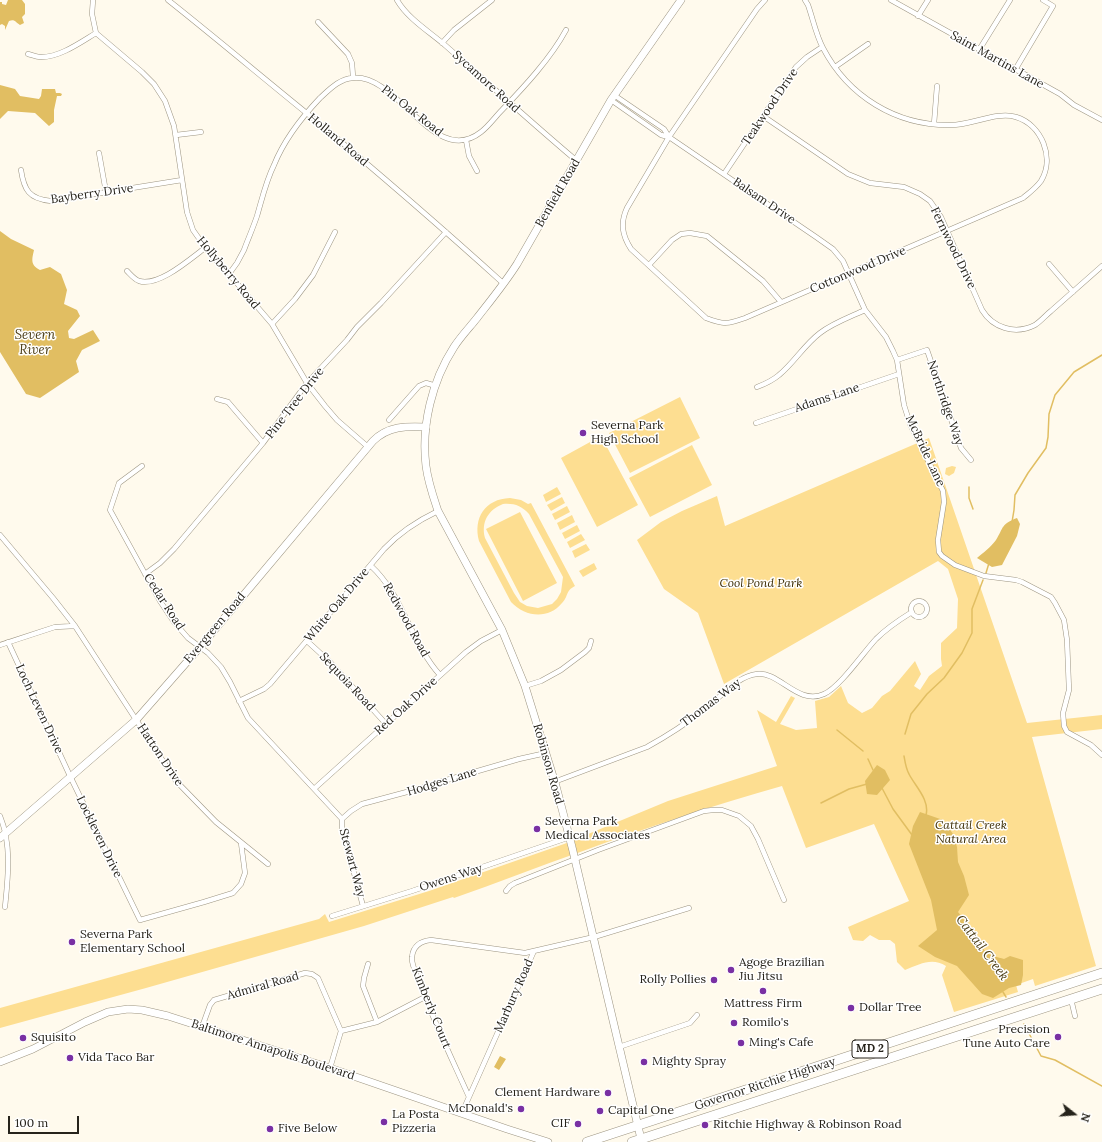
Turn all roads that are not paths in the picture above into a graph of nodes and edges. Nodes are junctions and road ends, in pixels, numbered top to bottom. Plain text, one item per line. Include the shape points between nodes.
1 (93, 0) edge
2 (168, 0) edge
3 (397, 0) edge
4 (492, 0) edge
5 (681, 0) edge
6 (765, 0) edge
7 (805, 0) edge
8 (891, 0) edge
9 (928, 0) edge
10 (1010, 0) edge
11 (1043, 0) edge
12 (918, 16) junction
13 (318, 22) dead end
14 (566, 30) dead end
15 (96, 33) junction
16 (442, 43) junction
17 (868, 44) dead end
18 (822, 47) junction
19 (979, 50) junction
20 (28, 54) dead end
21 (835, 67) junction
22 (1015, 70) junction
23 (353, 77) junction
24 (937, 86) dead end
25 (613, 98) junction
26 (508, 103) junction
27 (307, 114) junction
28 (763, 116) junction
29 (1102, 120) edge
30 (934, 124) junction
31 (201, 132) dead end
32 (176, 135) junction
33 (669, 137) junction
34 (466, 140) junction
35 (99, 153) dead end
36 (576, 161) junction
37 (21, 170) dead end
38 (478, 170) dead end
39 (724, 174) junction
40 (182, 180) junction
41 (106, 192) junction
42 (335, 232) dead end
43 (446, 232) junction
44 (947, 232) junction
45 (205, 248) junction
46 (1049, 264) dead end
47 (649, 265) junction
48 (1102, 266) edge
49 (127, 271) dead end
50 (229, 274) junction
51 (848, 274) junction
52 (504, 284) junction
53 (1073, 292) junction
54 (781, 302) junction
55 (865, 310) junction
56 (272, 324) junction
57 (897, 360) junction
58 (899, 374) junction
59 (308, 383) junction
60 (436, 386) junction
61 (757, 387) dead end
62 (217, 399) dead end
63 (389, 420) dead end
64 (756, 423) dead end
65 (426, 427) junction
66 (263, 443) junction
67 (368, 447) junction
68 (971, 460) dead end
69 (142, 466) dead end
70 (438, 511) junction
71 (0, 535) edge
72 (371, 566) junction
73 (145, 574) junction
74 (912, 612) dead end
75 (75, 626) junction
76 (502, 630) junction
77 (307, 641) junction
78 (591, 641) dead end
79 (8, 642) junction
80 (0, 645) edge
81 (200, 647) junction
82 (440, 675) junction
83 (525, 686) junction
84 (239, 701) junction
85 (136, 720) junction
86 (386, 724) junction
87 (546, 753) junction
88 (1102, 755) edge
89 (70, 776) junction
90 (554, 782) junction
91 (314, 788) junction
92 (0, 816) edge
93 (342, 819) junction
94 (3, 835) edge
95 (570, 837) junction
96 (241, 843) junction
97 (576, 860) junction
98 (268, 864) dead end
99 (506, 891) dead end
100 (784, 900) dead end
101 (363, 906) junction
102 (5, 907) dead end
103 (689, 908) dead end
104 (332, 916) dead end
105 (594, 937) junction
106 (534, 951) junction
107 (368, 964) dead end
108 (1102, 973) edge
109 (1102, 989) edge
110 (425, 997) junction
111 (1071, 999) junction
112 (697, 1015) dead end
113 (1076, 1016) dead end
114 (377, 1022) junction
115 (202, 1027) junction
116 (341, 1031) junction
117 (619, 1047) junction
118 (0, 1062) edge
119 (330, 1068) junction
120 (469, 1097) junction
121 (462, 1113) junction
122 (638, 1125) junction
123 (638, 1141) edge
124 (548, 1142) edge
125 (587, 1142) edge

1 - 15 street via 92,14
2 - 27 street, Holland Road
3 - 16 street, Sycamore Road
4 - 16 street via 454,30
5 - 25 main road, Benfield Road
6 - 33 street, Cottonwood Drive
7 - 18 street, Cottonwood Drive
8 - 12 street, Saint Martins Lane
9 - 12 street
10 - 19 street
11 - 22 street via 1053,6
12 - 19 street, Saint Martins Lane
13 - 23 street via 348,54
14 - 26 street via 551,54
15 - 20 street via 58,53 40,57
15 - 32 street, Hollyberry Road via 154,84 168,108
16 - 26 street, Sycamore Road
17 - 21 street
18 - 21 street, Cottonwood Drive
18 - 28 street, Teakwood Drive via 799,64
19 - 22 street, Saint Martins Lane
21 - 30 street, Cottonwood Drive via 851,85 875,105 910,121
22 - 29 street, Saint Martins Lane
23 - 27 street via 334,84
23 - 34 street, Pin Oak Road via 374,82 443,137
24 - 30 street
25 - 33 street, Balsam Drive via 661,135
25 - 36 main road, Benfield Road
26 - 34 street via 482,132
26 - 36 street, Sycamore Road
27 - 43 street, Holland Road
27 - 50 street via 288,138 274,164 244,250
28 - 39 street, Teakwood Drive
28 - 44 street, Fernwood Drive via 853,176 870,182 904,187 920,194 937,210
30 - 44 street, Cottonwood Drive via 950,125 999,115 1012,116 1034,129 1045,145 1044,174 1036,188 1023,198
31 - 32 street
32 - 40 street, Hollyberry Road
33 - 39 street, Balsam Drive
33 - 47 street, Cottonwood Drive via 622,221 627,243
34 - 38 street via 469,156
35 - 41 street
36 - 52 main road, Benfield Road
37 - 41 street, Bayberry Drive via 27,191 44,200
39 - 51 street, Balsam Drive via 832,249 843,261
40 - 41 street, Bayberry Drive
40 - 45 street, Hollyberry Road via 189,221
42 - 56 street via 313,275
43 - 52 street, Holland Road
43 - 59 street, Pine Tree Drive
44 - 51 street, Cottonwood Drive
44 - 53 street, Fernwood Drive via 982,310 997,325 1012,329 1032,326
45 - 49 street via 156,280 140,281
45 - 50 street, Hollyberry Road
46 - 53 street
47 - 54 street, Cottonwood Drive via 706,318 718,323 730,324
47 - 54 street via 681,234 707,236 763,281
48 - 53 street, Fernwood Drive
50 - 56 street, Hollyberry Road
51 - 54 street, Cottonwood Drive
51 - 55 street, McBride Lane
52 - 60 main road, Benfield Road via 455,346 444,364
55 - 57 street, McBride Lane via 886,336
55 - 61 street via 822,331 778,376
56 - 59 street, Hollyberry Road
57 - 58 street, McBride Lane
57 - 68 street, Northridge Way via 927,350 961,448
58 - 64 street, Adams Lane
58 - 88 street, McBride Lane via 910,424 943,491 939,552 955,565 984,576 1016,580 1051,597 1063,618 1067,640 1070,690 1063,713 1064,726 1067,732
59 - 66 street, Pine Tree Drive
59 - 67 street, Hollyberry Road via 337,420
60 - 63 street via 426,383 419,386
60 - 65 main road, Benfield Road
62 - 66 street via 228,402
65 - 67 main road, Evergreen Road via 408,426 391,429 379,435
65 - 70 main road, Robinson Road via 426,466
66 - 73 street, Pine Tree Drive via 174,549
67 - 81 main road, Evergreen Road
69 - 73 street, Cedar Road via 119,483 110,510
70 - 72 street, White Oak Drive via 402,531
70 - 76 main road, Robinson Road
71 - 75 street, Hatton Drive
72 - 77 street, White Oak Drive
72 - 82 street, Redwood Road via 386,582 429,663
73 - 81 street, Cedar Road via 174,622
74 - 90 street, Thomas Way via 884,631 835,687 824,694 803,695 766,674 748,676 705,710 657,742
75 - 79 street via 55,627
75 - 85 street, Hatton Drive
76 - 82 street, Red Oak Drive via 481,640
76 - 83 main road, Robinson Road
77 - 84 street, White Oak Drive via 270,684
77 - 86 street, Sequoia Road via 330,662
78 - 83 street via 585,652 561,670
79 - 80 street
79 - 89 street, Loch Leven Drive
81 - 84 street, Cedar Road via 222,667
81 - 85 main road, Evergreen Road
82 - 86 street, Red Oak Drive
83 - 87 main road, Robinson Road
84 - 91 street, Cedar Road via 248,718
85 - 89 main road, Evergreen Road
85 - 96 street, Hatton Drive via 176,781 216,822
86 - 91 street, Red Oak Drive
87 - 90 main road, Robinson Road
87 - 93 street, Hodges Lane via 362,804
89 - 94 main road, Evergreen Road
89 - 96 street, Lockleven Drive via 140,920 233,893 246,873
90 - 95 main road, Robinson Road
91 - 93 street, Cedar Road
92 - 94 street
93 - 101 street, Stewart Way via 342,829
94 - 102 street via 8,856
95 - 97 main road, Robinson Road
95 - 101 street, Owens Way
96 - 98 street, Hatton Drive
97 - 99 street via 515,883
97 - 100 street via 700,813 722,810 739,816 751,826
97 - 105 main road, Robinson Road
101 - 104 street, Owens Way
103 - 105 street, Marbury Road
105 - 106 street, Marbury Road
105 - 117 main road, Robinson Road
106 - 110 street, Kimberly Court via 525,953 430,940 422,942 414,949 412,961
106 - 120 street, Marbury Road
107 - 114 street via 363,986
108 - 122 highway, Governor Ritchie Highway / MD 2
109 - 111 highway, Governor Ritchie Highway / MD 2
110 - 114 street
110 - 120 street, Kimberly Court
111 - 113 street
111 - 123 highway, Governor Ritchie Highway / MD 2
112 - 117 street via 690,1023
114 - 116 street
115 - 116 street, Admiral Road via 214,1000 308,973 319,981
115 - 118 main road, Baltimore Annapolis Boulevard via 153,1012 117,1010 99,1015 33,1049
115 - 119 main road, Baltimore Annapolis Boulevard
116 - 119 street
117 - 122 main road, Robinson Road
119 - 121 main road, Baltimore Annapolis Boulevard
120 - 121 street
121 - 124 main road, Baltimore Annapolis Boulevard
122 - 123 main road, Robinson Road
122 - 125 highway, Governor Ritchie Highway / MD 2

